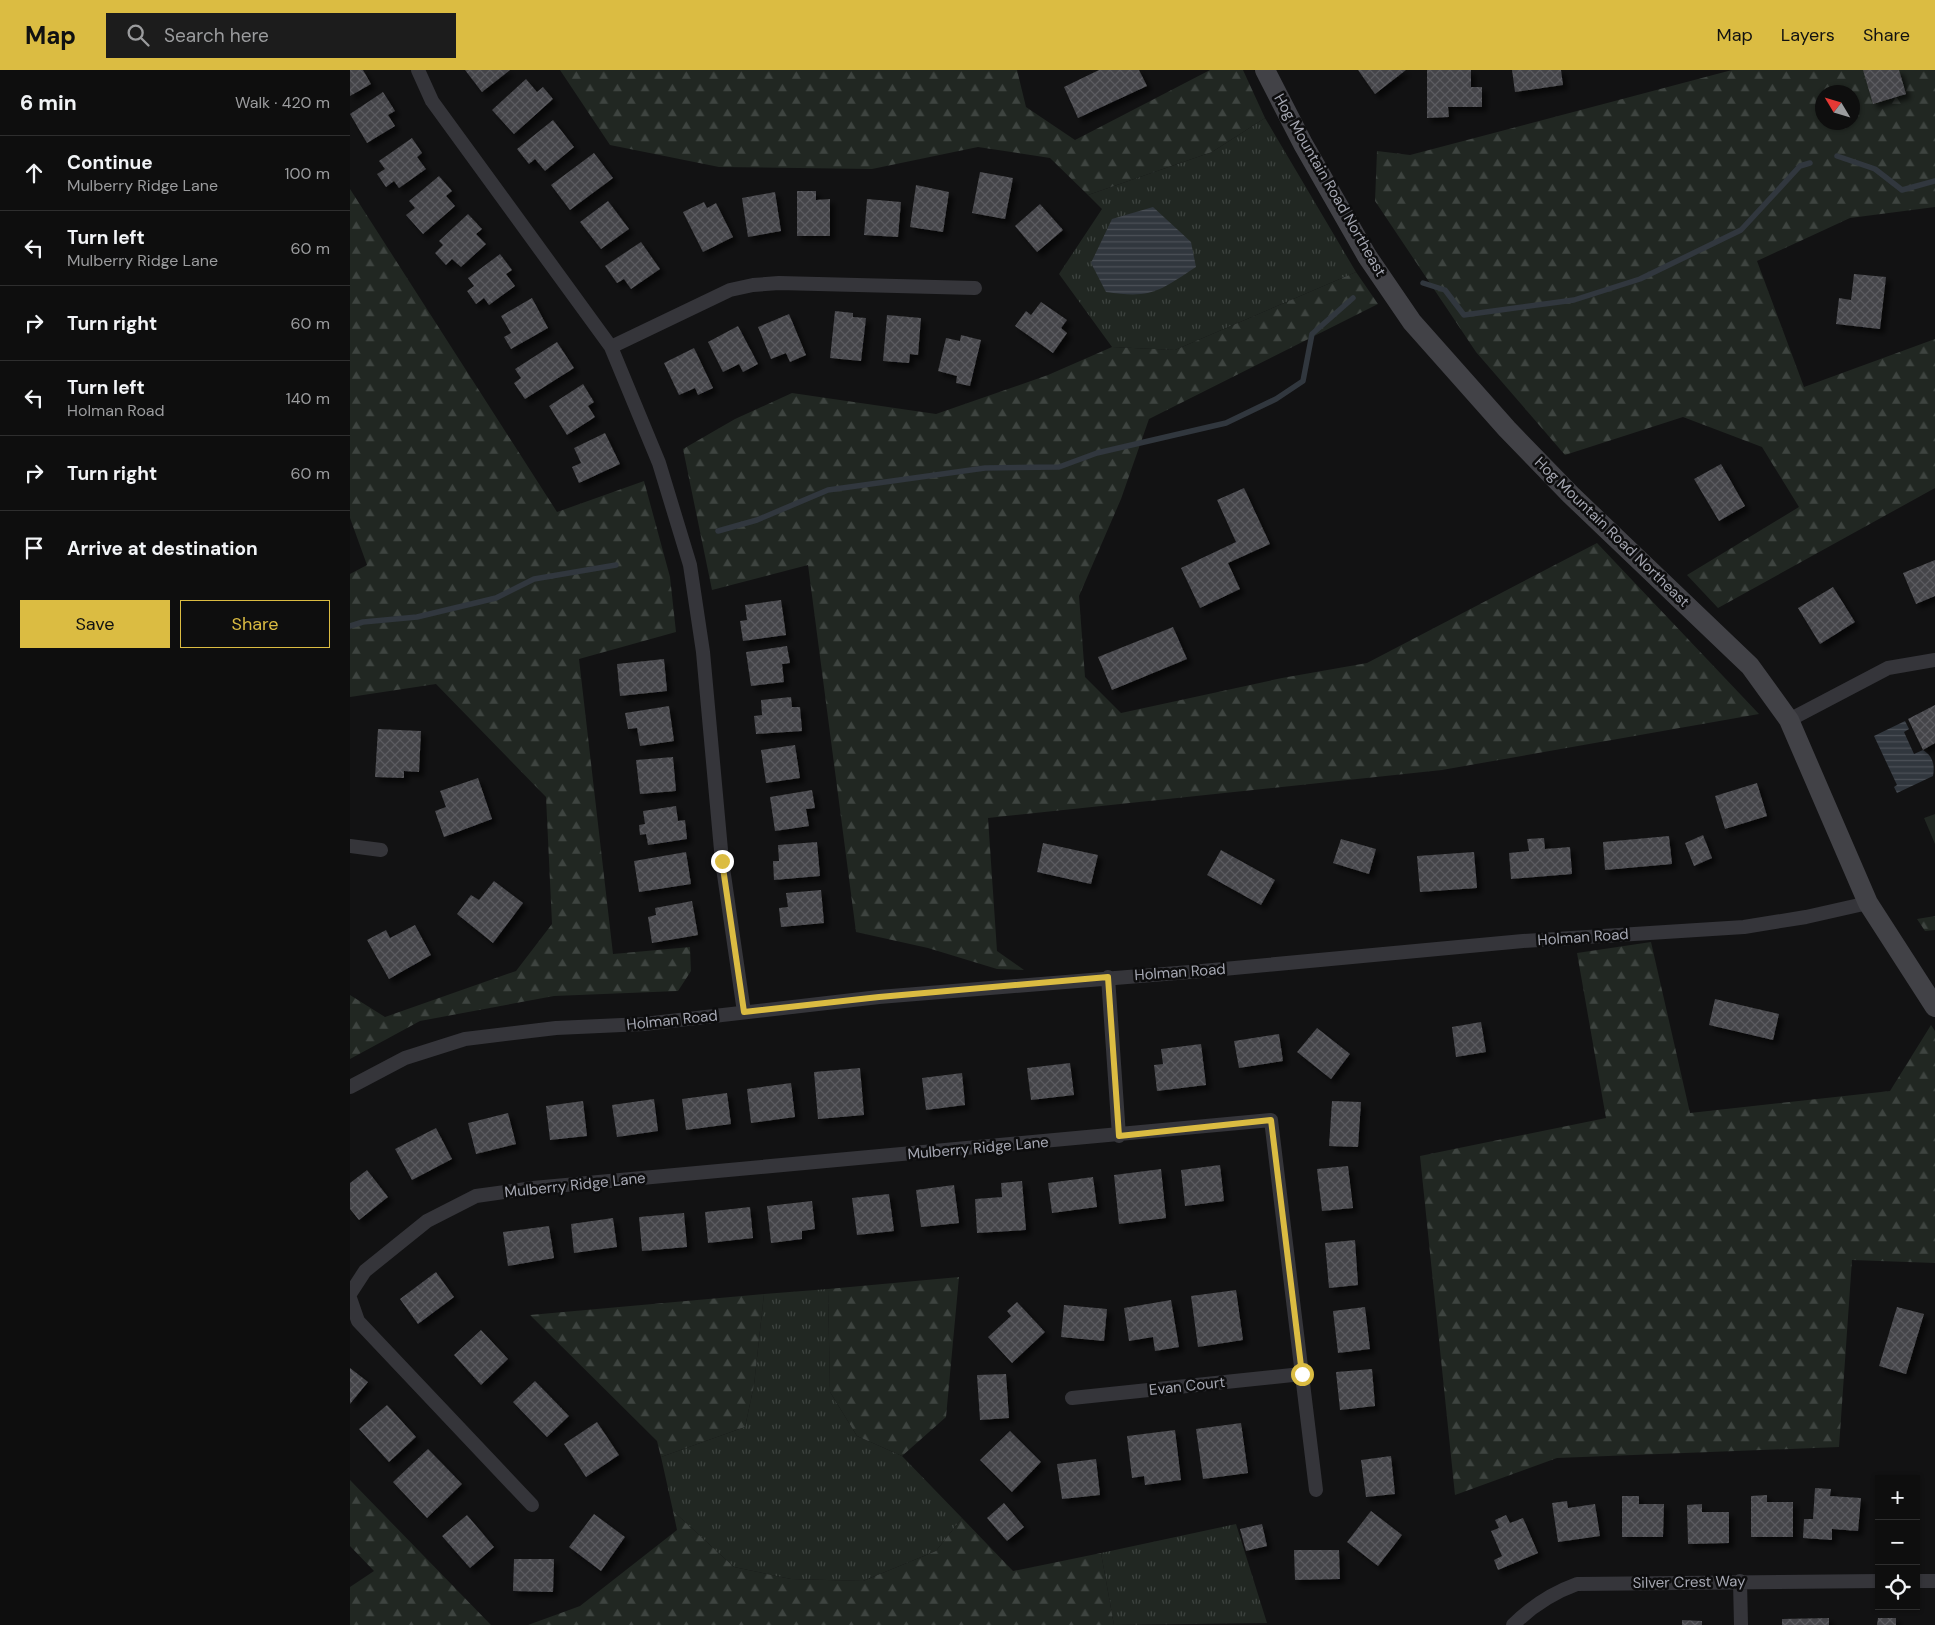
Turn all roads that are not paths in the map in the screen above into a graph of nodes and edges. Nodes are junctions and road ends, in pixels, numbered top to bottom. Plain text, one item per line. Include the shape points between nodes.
1 (418, 70) edge
2 (1265, 70) edge
3 (975, 288) dead end
4 (611, 348) junction
5 (1935, 660) edge
6 (1789, 720) junction
7 (350, 846) edge
8 (382, 850) dead end
9 (1868, 903) junction
10 (1108, 977) junction
11 (1935, 1007) edge
12 (744, 1012) junction
13 (350, 1087) edge
14 (1119, 1136) junction
15 (350, 1296) edge
16 (1302, 1374) junction
17 (1072, 1398) dead end
18 (1316, 1490) dead end
19 (532, 1505) dead end
20 (1740, 1581) junction
21 (1875, 1581) edge
22 (1920, 1581) edge
23 (1935, 1581) edge
24 (1513, 1625) edge
25 (1741, 1625) edge

1 - 4 street via 432,101
2 - 6 street, Hog Mountain Road Northeast via 1366,256 1412,322 1545,468 1750,666
3 - 4 street via 753,285 730,290
4 - 12 street via 659,463 690,565 703,652 722,861
5 - 6 street via 1888,668
6 - 9 street, Hog Mountain Road Northeast
7 - 8 street
9 - 10 street, Holman Road via 1744,927 1523,941
9 - 11 street, Hog Mountain Road Northeast
10 - 12 street, Holman Road
10 - 14 street
12 - 13 street, Holman Road via 465,1039 405,1058
14 - 15 street, Mulberry Ridge Lane via 533,1188 476,1196 427,1221 365,1271
14 - 16 street, Mulberry Ridge Lane via 1271,1120
15 - 19 street, Mulberry Ridge Lane via 358,1321
16 - 17 street, Evan Court
16 - 18 street, Mulberry Ridge Lane
20 - 21 street, Silver Crest Way
20 - 24 street, Silver Crest Way via 1578,1584 1552,1594
20 - 25 street
22 - 23 street

